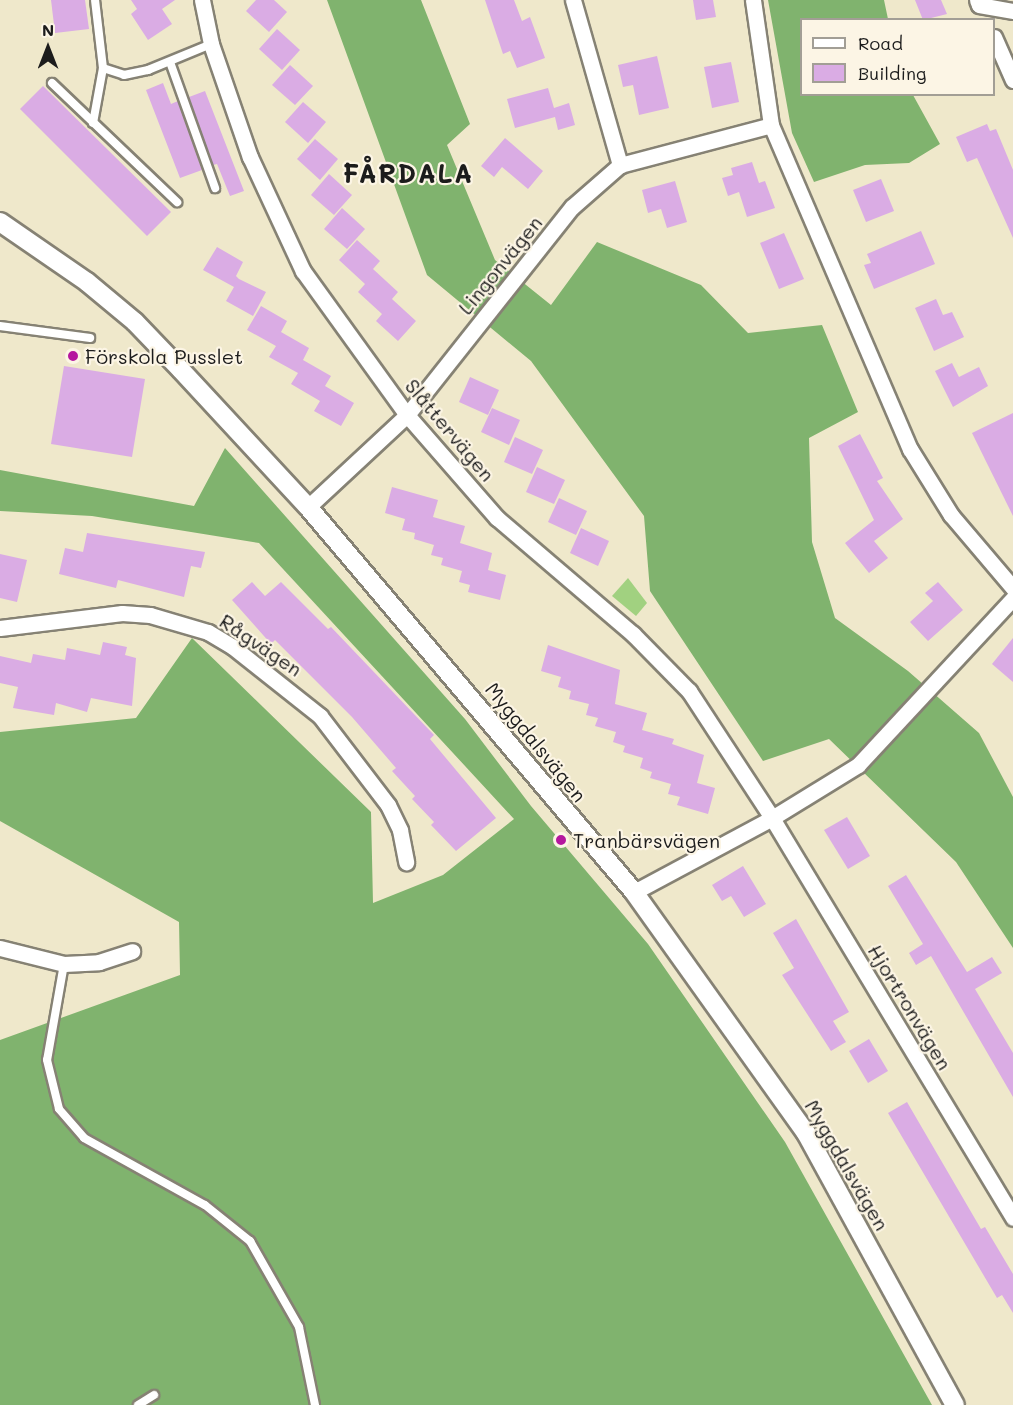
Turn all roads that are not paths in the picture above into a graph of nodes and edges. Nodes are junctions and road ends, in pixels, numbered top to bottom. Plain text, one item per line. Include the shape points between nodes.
1 (95, 0) edge
2 (202, 0) edge
3 (573, 0) edge
4 (753, 0) edge
5 (978, 2) edge
6 (1013, 11) edge
7 (984, 18) edge
8 (995, 41) edge
9 (211, 44) junction
10 (170, 62) junction
11 (103, 68) junction
12 (1013, 80) edge
13 (52, 83) dead end
14 (93, 123) junction
15 (771, 125) junction
16 (620, 165) junction
17 (215, 188) dead end
18 (177, 202) dead end
19 (0, 222) edge
20 (0, 326) edge
21 (90, 338) dead end
22 (407, 415) junction
23 (308, 507) junction
24 (1013, 588) edge
25 (1013, 598) edge
26 (0, 628) edge
27 (772, 818) junction
28 (406, 862) dead end
29 (634, 892) junction
30 (0, 948) edge
31 (132, 951) dead end
32 (64, 964) junction
33 (1013, 1218) edge
34 (154, 1395) dead end
35 (138, 1405) edge
36 (315, 1405) edge
37 (955, 1405) edge

1 - 11 lane
2 - 9 street, Slåttervägen
3 - 16 street
4 - 15 street
5 - 6 street
5 - 7 street
8 - 12 street
9 - 10 lane
9 - 22 street, Slåttervägen via 250,157 303,271
10 - 11 lane via 124,75
10 - 17 lane
11 - 14 lane
13 - 14 lane
14 - 18 lane
15 - 16 street, Lingonvägen
15 - 24 street via 910,449 951,515
16 - 22 street, Lingonvägen via 572,207
19 - 23 street, Myggdalsvägen via 87,282 135,322
20 - 21 lane
22 - 23 street, Lingonvägen
22 - 27 street, Slåttervägen via 497,518 633,634 689,691
23 - 29 street, Myggdalsvägen
25 - 27 street via 858,765
26 - 28 street, Rågvägen via 122,613 171,619 225,642 281,681 320,716 388,805 400,830
27 - 29 street
27 - 33 street, Hjortronvägen
29 - 37 street, Myggdalsvägen via 807,1133
30 - 32 street
31 - 32 street via 99,962
32 - 36 lane via 47,1060 59,1109 84,1138 205,1205 250,1241 299,1327
34 - 35 lane

